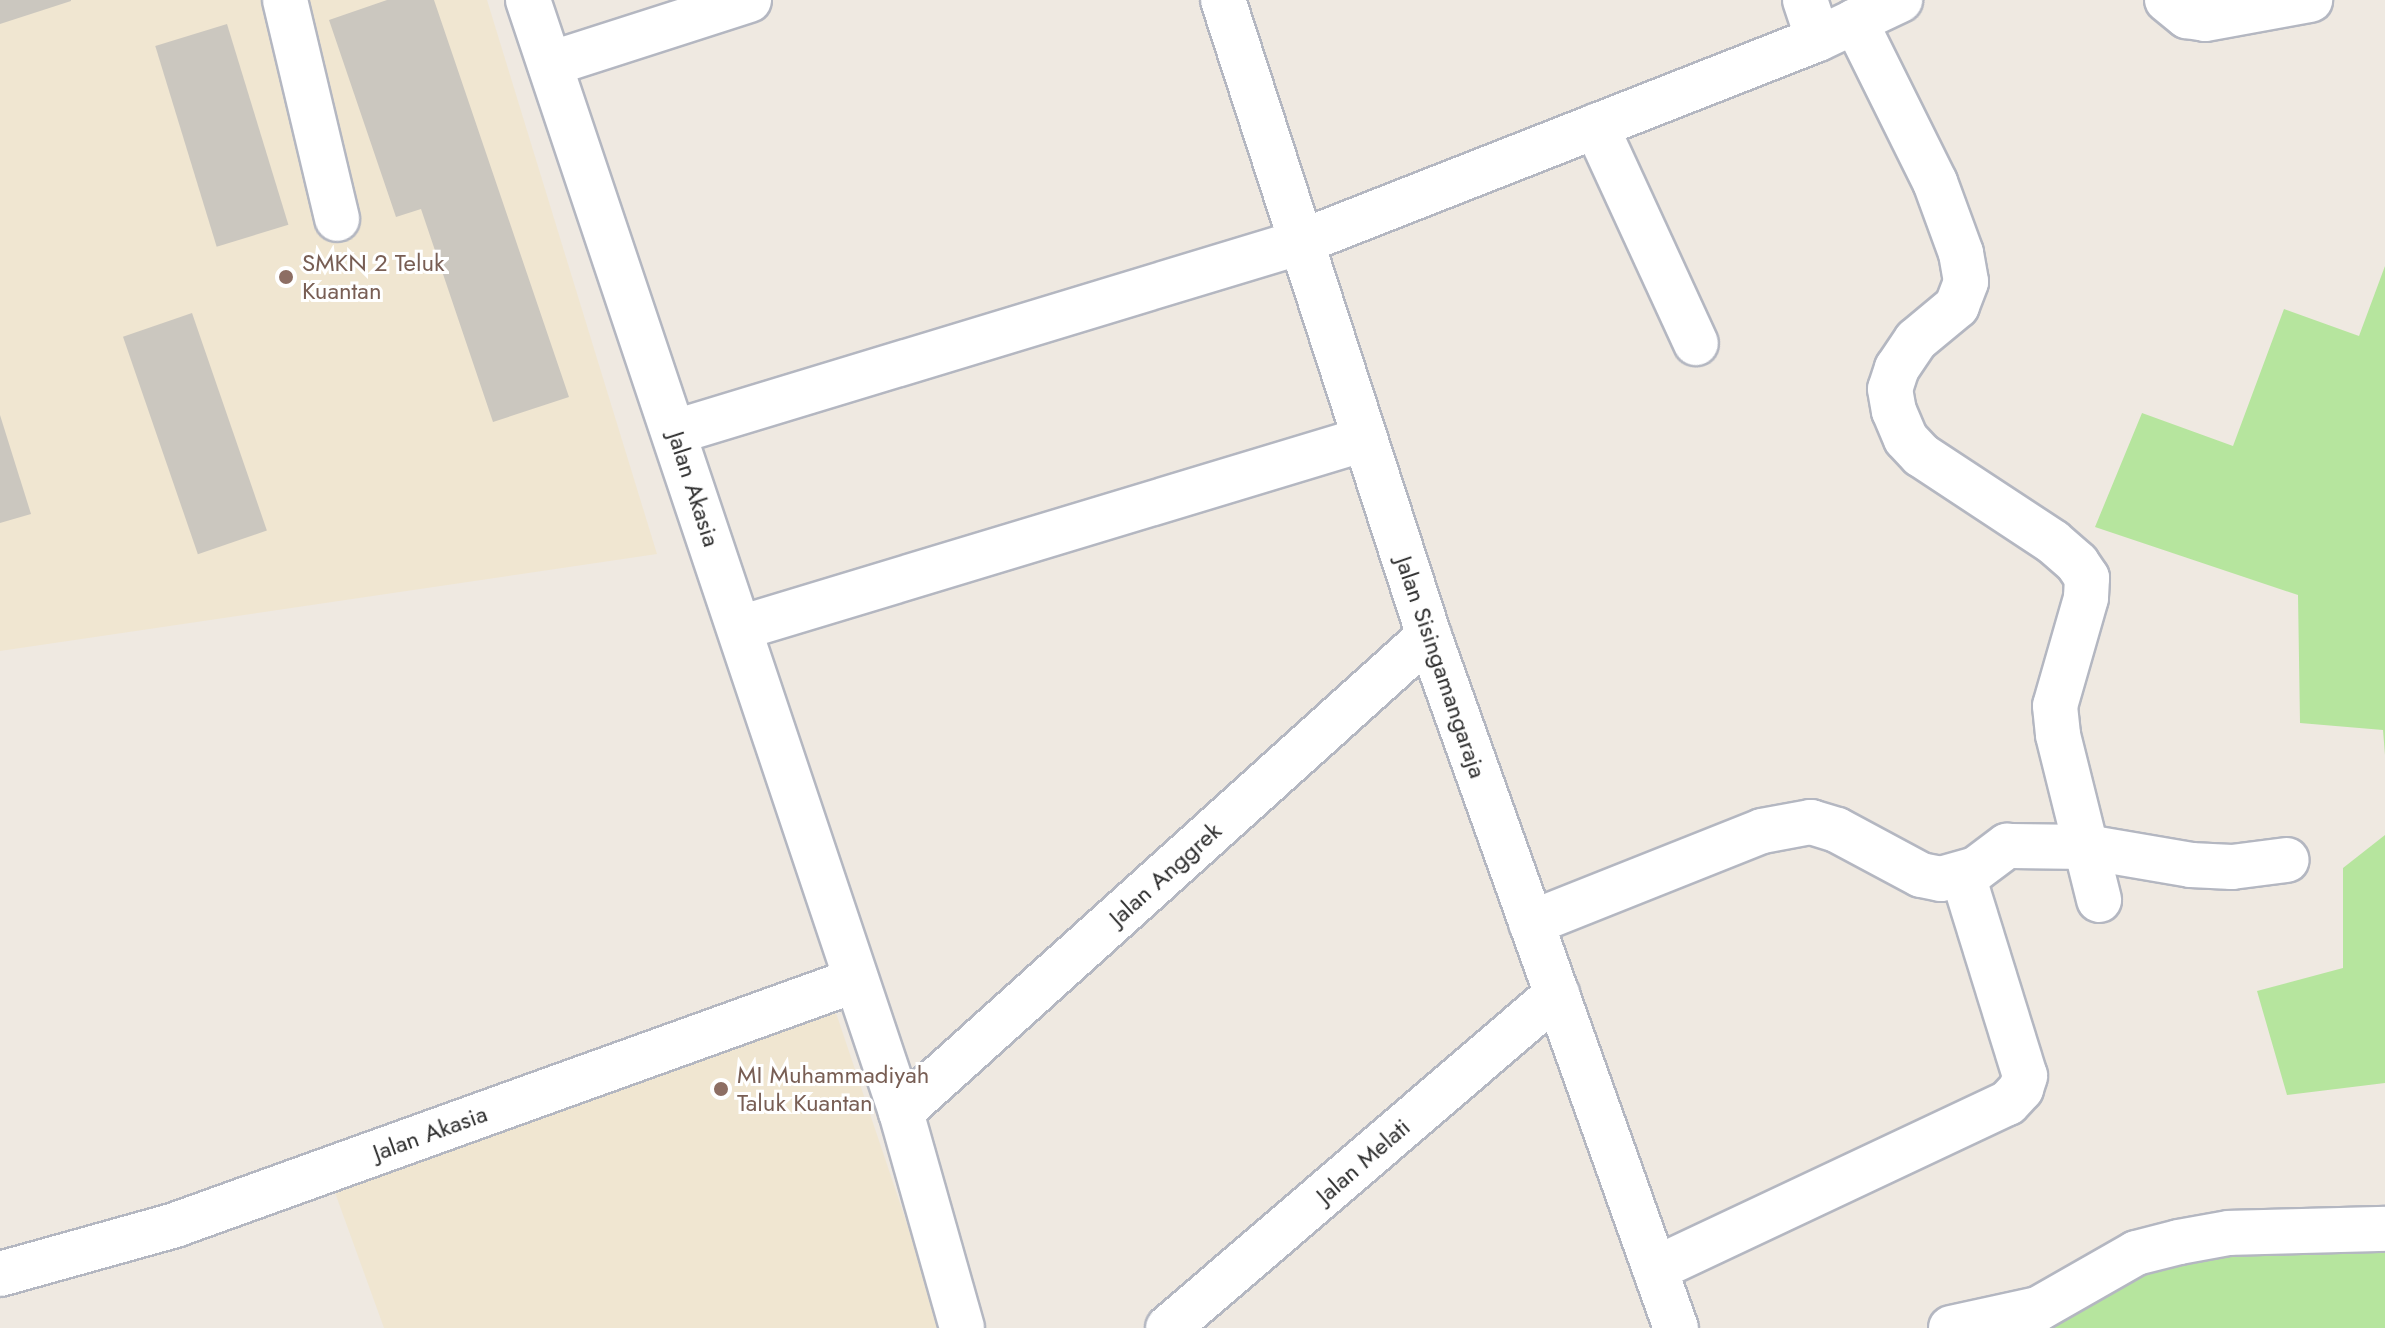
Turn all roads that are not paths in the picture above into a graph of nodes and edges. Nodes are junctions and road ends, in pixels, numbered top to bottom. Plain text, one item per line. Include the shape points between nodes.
1 (285, 0) edge
2 (528, 0) edge
3 (749, 0) edge
4 (1223, 0) edge
5 (1900, 0) edge
6 (2167, 0) edge
7 (2310, 0) edge
8 (1826, 20) edge
9 (550, 64) junction
10 (1596, 126) junction
11 (337, 219) dead end
12 (1301, 242) junction
13 (1696, 343) dead end
14 (675, 432) junction
15 (1365, 439) junction
16 (740, 628) junction
17 (1429, 636) junction
18 (2086, 847) junction
19 (2287, 860) dead end
20 (1963, 876) junction
21 (2099, 900) dead end
22 (1531, 923) junction
23 (856, 980) junction
24 (1557, 994) junction
25 (901, 1112) junction
26 (2385, 1229) edge
27 (1655, 1269) junction
28 (0, 1274) edge
29 (962, 1328) edge
30 (1168, 1328) edge
31 (1676, 1328) edge
32 (1951, 1328) edge

1 - 11 street
2 - 9 street, Jalan Akasia
3 - 9 street
4 - 12 street, Jalan Sisingamangaraja
5 - 8 street
6 - 7 street via 2187,16 2205,19
8 - 10 street
8 - 18 street via 1935,182 1961,253 1966,282 1957,306 1916,340 1890,389 1906,439 1921,455 2053,542 2087,578 2055,706
9 - 14 street, Jalan Akasia
10 - 12 street
10 - 13 street
12 - 14 street
12 - 15 street, Jalan Sisingamangaraja
14 - 16 street, Jalan Akasia
15 - 16 street
15 - 17 street, Jalan Sisingamangaraja
16 - 23 street, Jalan Akasia
17 - 22 street, Jalan Sisingamangaraja
17 - 25 street, Jalan Anggrek
18 - 19 street via 2191,865 2232,867
18 - 20 street via 2007,846
18 - 21 street
20 - 22 street via 1930,878 1837,830 1811,822 1788,824
20 - 27 street via 2025,1076 2021,1089 2008,1103
22 - 24 street, Jalan Sisingamangaraja
23 - 25 street, Jalan Akasia
23 - 28 street, Jalan Akasia via 175,1225
24 - 27 street, Jalan Sisingamangaraja
24 - 30 street, Jalan Melati
25 - 29 street, Jalan Akasia
26 - 32 street via 2244,1232 2179,1242 2136,1253 2038,1309
27 - 31 street, Jalan Sisingamangaraja

